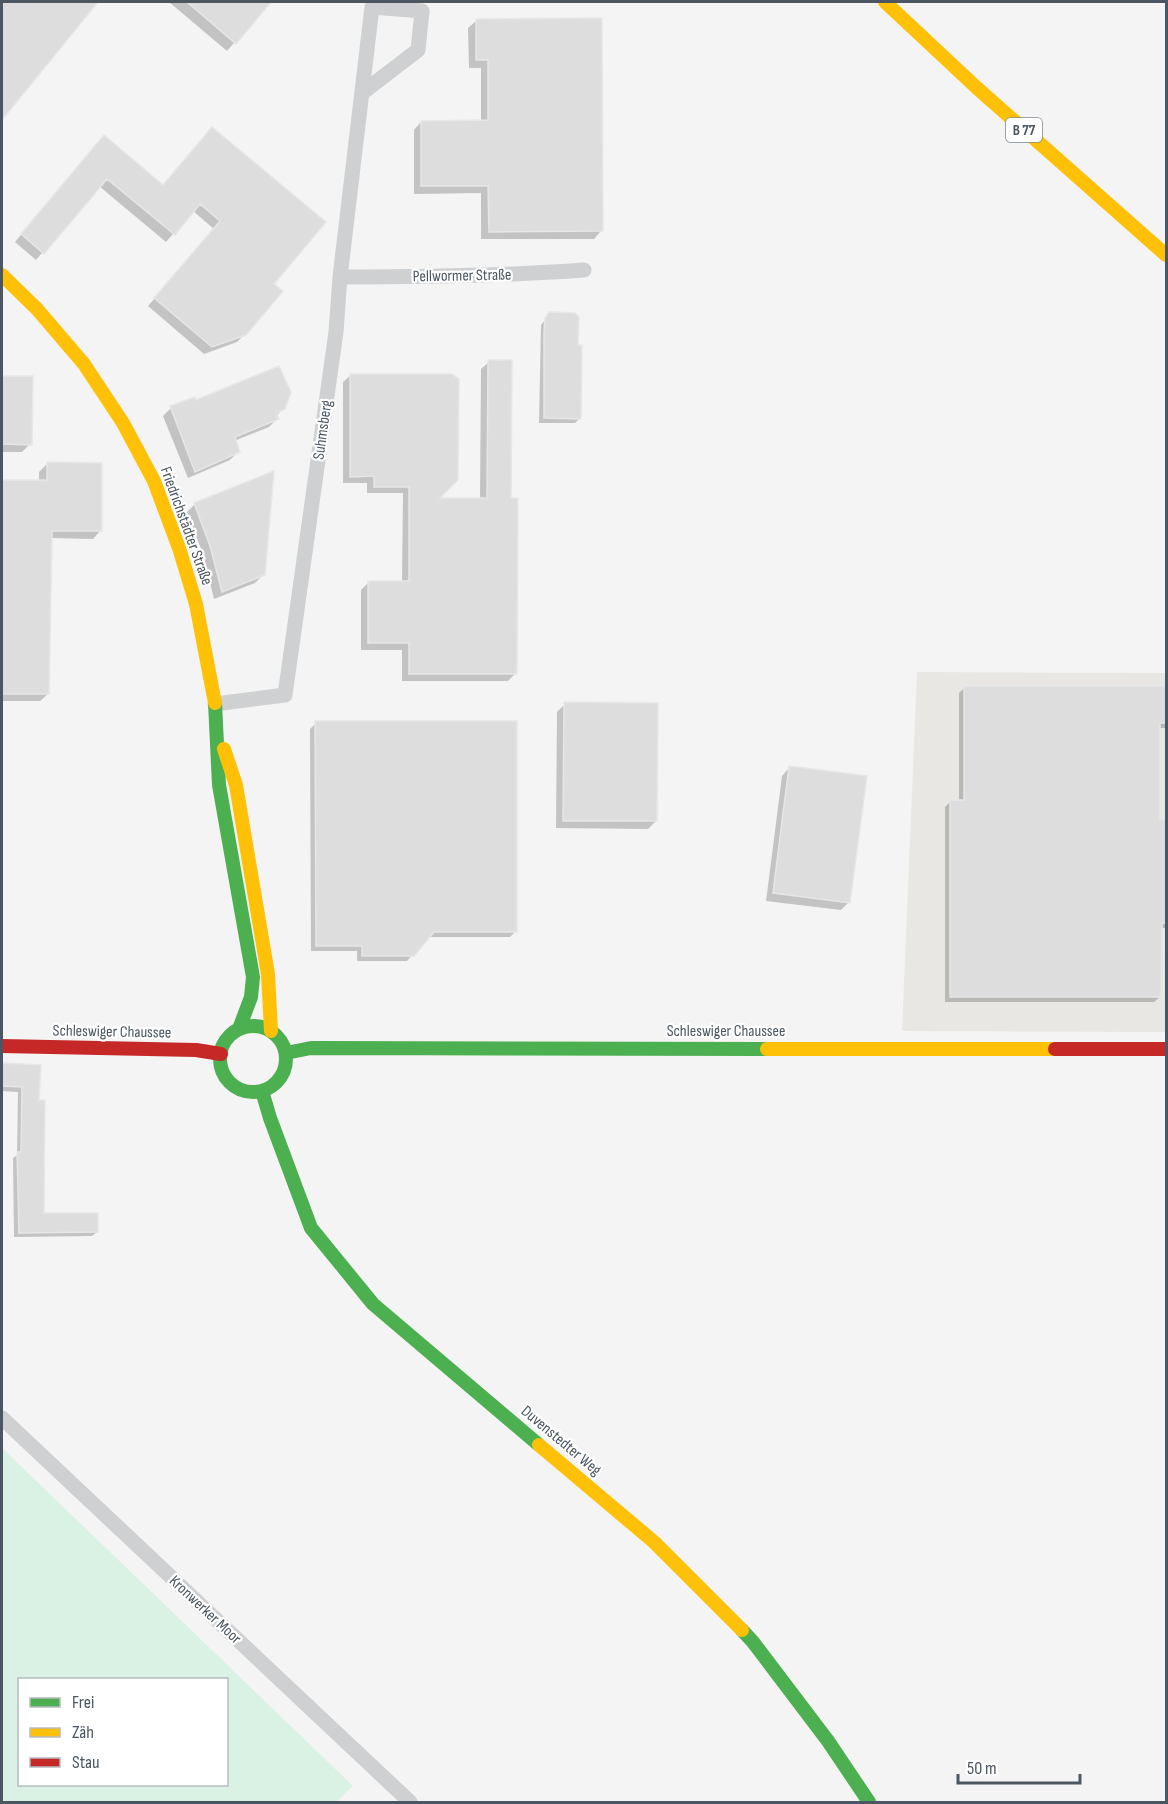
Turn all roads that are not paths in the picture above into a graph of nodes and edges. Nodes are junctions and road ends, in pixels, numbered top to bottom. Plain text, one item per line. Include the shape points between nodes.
1 (885, 2) edge
2 (362, 93) junction
3 (1167, 255) edge
4 (584, 270) dead end
5 (2, 275) edge
6 (340, 277) junction
7 (215, 704) junction
8 (217, 729) junction
9 (239, 1029) junction
10 (271, 1031) junction
11 (2, 1046) edge
12 (1167, 1049) edge
13 (286, 1053) junction
14 (220, 1054) junction
15 (262, 1091) junction
16 (2, 1418) edge
17 (410, 1803) edge
18 (869, 1803) edge

1 - 3 street, B 77
2 - 2 street, Suhmsberg via 372,6 422,11 418,50
2 - 6 street, Suhmsberg
4 - 6 street, Pellwormer Straße
5 - 7 street, Friedrichstädter Straße via 84,364 123,423 154,481 196,604
6 - 7 street, Suhmsberg via 336,332 285,695
7 - 8 street, Friedrichstädter Straße
8 - 9 street, Friedrichstädter Straße via 219,785 254,977
8 - 10 street, Friedrichstädter Straße via 236,785 268,974
9 - 10 street via 257,1026
9 - 14 street via 225,1041
10 - 13 street
11 - 14 street, Schleswiger Chaussee via 196,1050
12 - 13 street, Schleswiger Chaussee via 311,1048
13 - 15 street via 282,1075
14 - 15 street via 224,1075 233,1086
15 - 18 street, Duvenstedter Weg via 311,1228 373,1304 654,1542 753,1642
16 - 17 street, Kronwerker Moor

